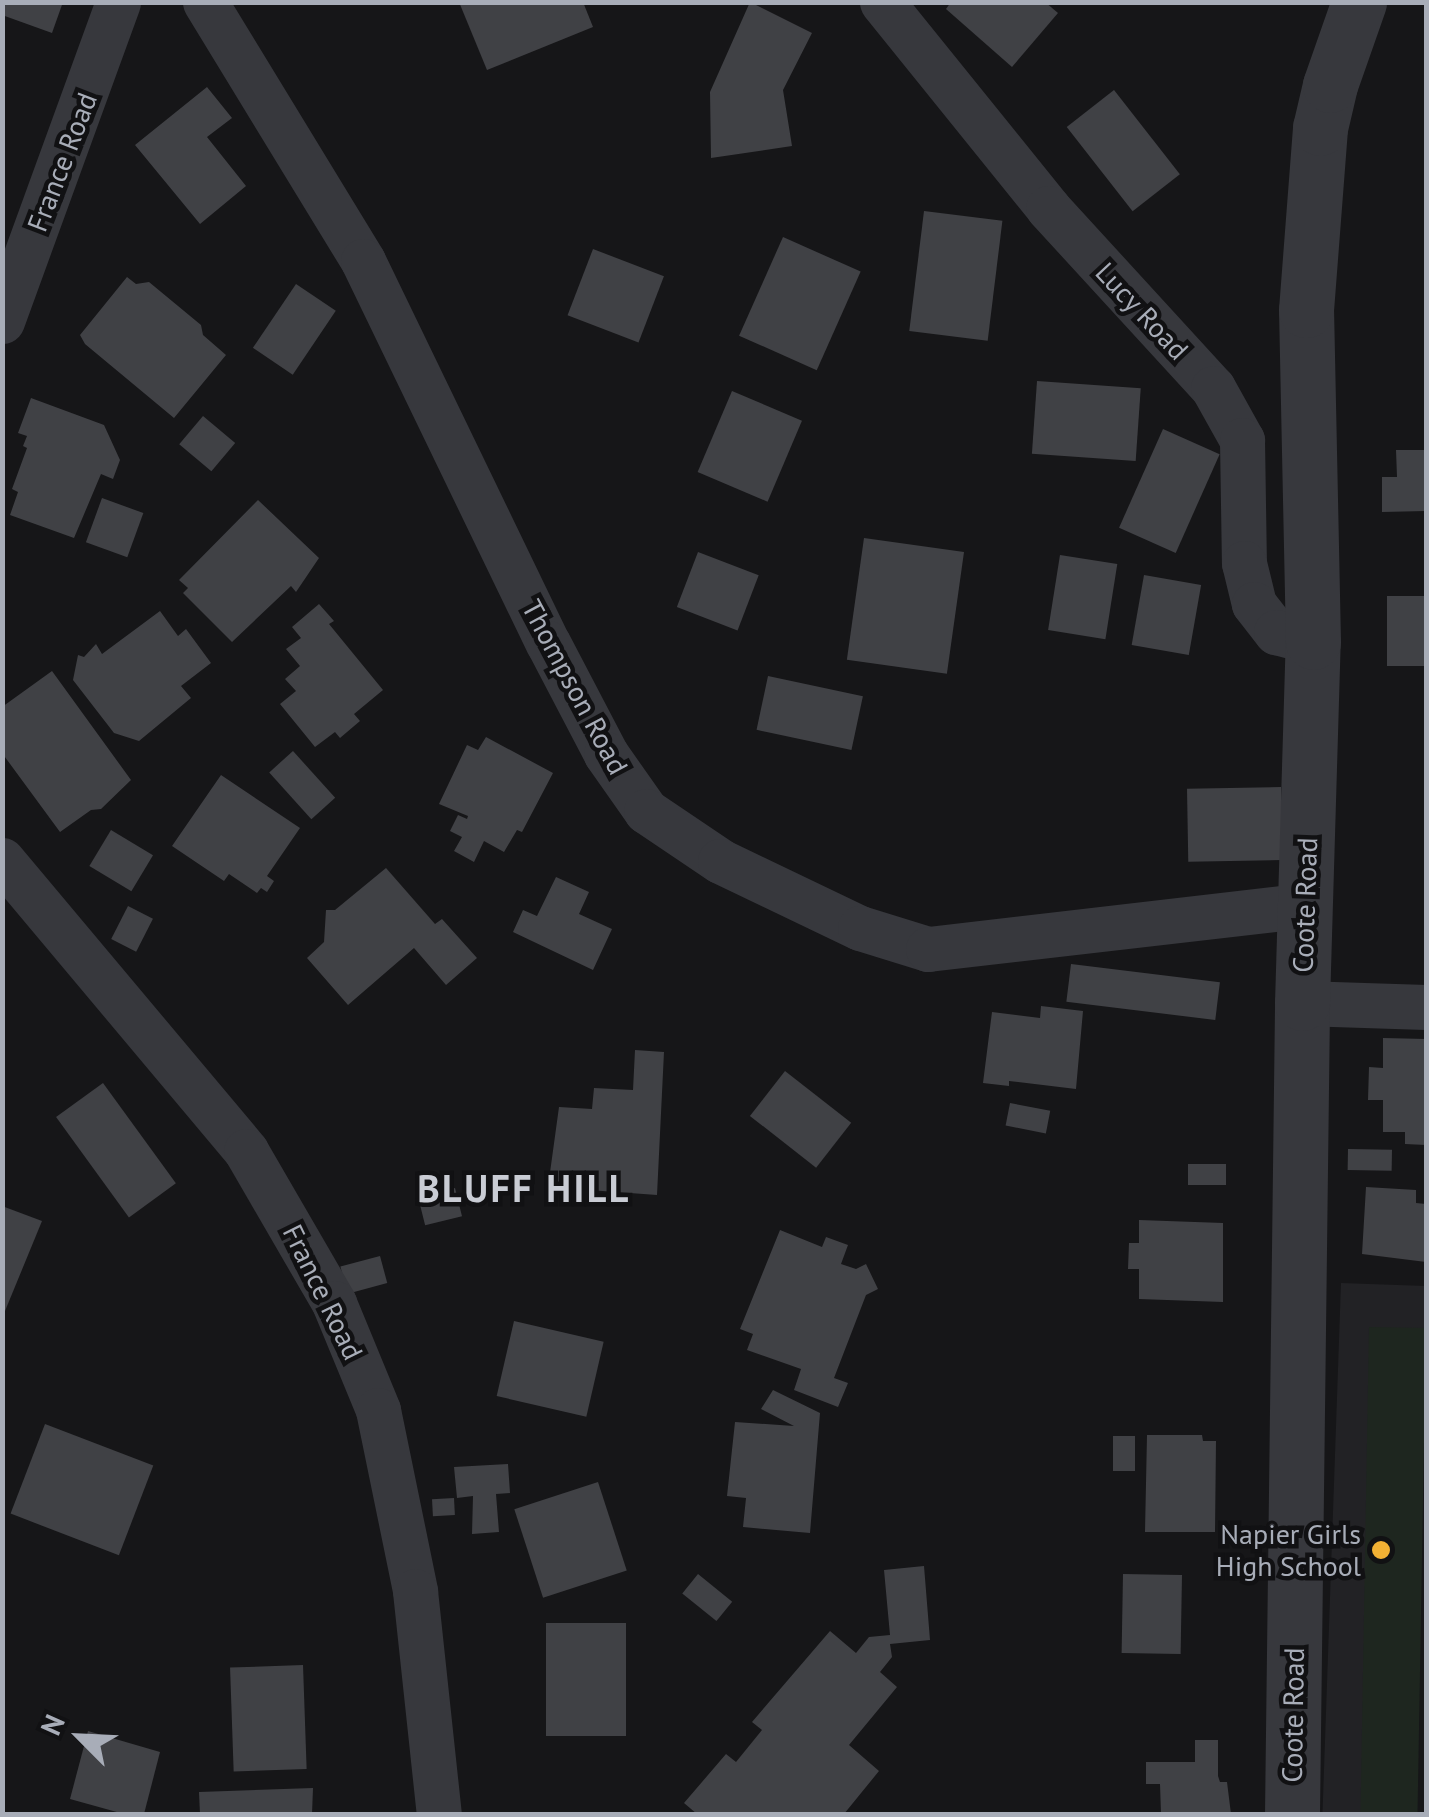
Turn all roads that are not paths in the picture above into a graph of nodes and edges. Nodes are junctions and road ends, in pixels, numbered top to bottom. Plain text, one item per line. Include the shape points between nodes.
1 (118, 2) edge
2 (204, 2) edge
3 (882, 2) edge
4 (1360, 2) edge
5 (2, 321) edge
6 (1312, 642) junction
7 (2, 860) edge
8 (1306, 905) junction
9 (1302, 1003) junction
10 (1426, 1006) edge
11 (439, 1814) edge
12 (1292, 1814) edge

1 - 5 street, France Road
2 - 8 street, Thompson Road via 363,262 548,643 606,754 646,811 720,861 860,928 928,948
3 - 6 street, Lucy Road via 1048,208 1213,388 1242,440 1244,563 1254,604 1276,632
4 - 6 street, Coote Road via 1330,85 1313,194 1306,310
6 - 8 street, Coote Road
7 - 11 street, France Road via 246,1151 334,1303 378,1410 416,1591
8 - 9 street, Coote Road
9 - 10 street
9 - 12 street, Coote Road

